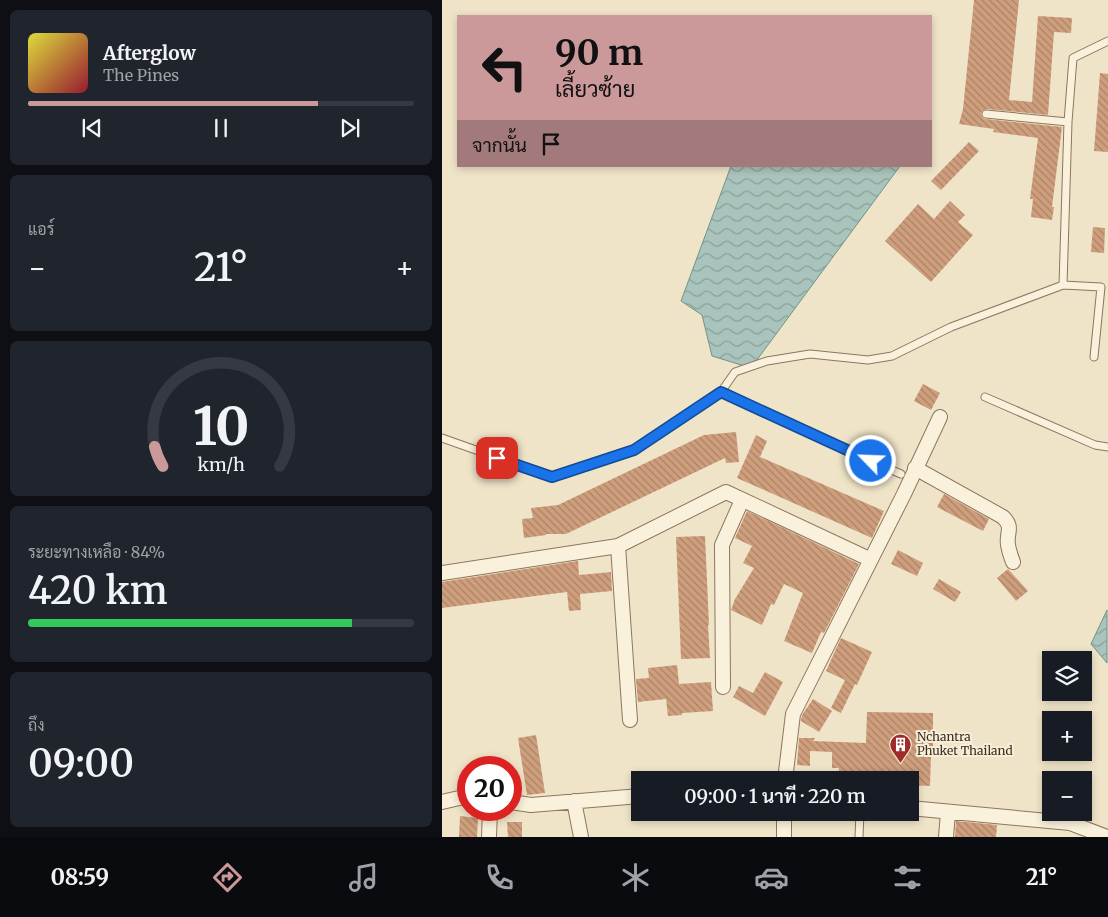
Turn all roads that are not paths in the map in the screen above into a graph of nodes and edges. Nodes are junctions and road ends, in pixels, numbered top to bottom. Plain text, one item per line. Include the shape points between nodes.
1 (1108, 41) edge
2 (986, 114) dead end
3 (1068, 122) junction
4 (1063, 285) junction
5 (1094, 357) dead end
6 (721, 392) junction
7 (985, 397) dead end
8 (940, 417) dead end
9 (442, 438) edge
10 (1108, 446) edge
11 (915, 468) junction
12 (901, 474) dead end
13 (742, 500) junction
14 (618, 546) junction
15 (865, 557) dead end
16 (1013, 562) dead end
17 (442, 573) edge
18 (723, 687) dead end
19 (630, 720) dead end
20 (786, 771) edge
21 (631, 797) edge
22 (457, 799) edge
23 (574, 801) junction
24 (442, 802) edge
25 (522, 804) edge
26 (919, 809) edge
27 (948, 812) junction
28 (490, 821) edge
29 (784, 821) edge
30 (860, 821) edge
31 (489, 837) edge
32 (581, 837) edge
33 (784, 837) edge
34 (859, 837) edge
35 (946, 837) edge
36 (1107, 837) edge

1 - 3 lane via 1073,58
2 - 3 lane
3 - 4 lane
4 - 5 lane via 1102,287
4 - 6 lane via 950,327 892,356 868,360 810,354 767,361 735,372
6 - 9 lane via 634,450 552,477
6 - 12 lane
7 - 10 lane via 1095,445
8 - 11 street
11 - 16 street via 1003,517 1010,528 1008,544
11 - 20 street via 793,714
13 - 14 street via 726,492
13 - 15 street
13 - 18 street via 722,545
14 - 17 street
14 - 19 street
21 - 23 street
22 - 24 street
23 - 25 street
23 - 32 street
26 - 27 street
27 - 35 street
27 - 36 street via 1070,823
28 - 31 street
29 - 33 street
30 - 34 lane

